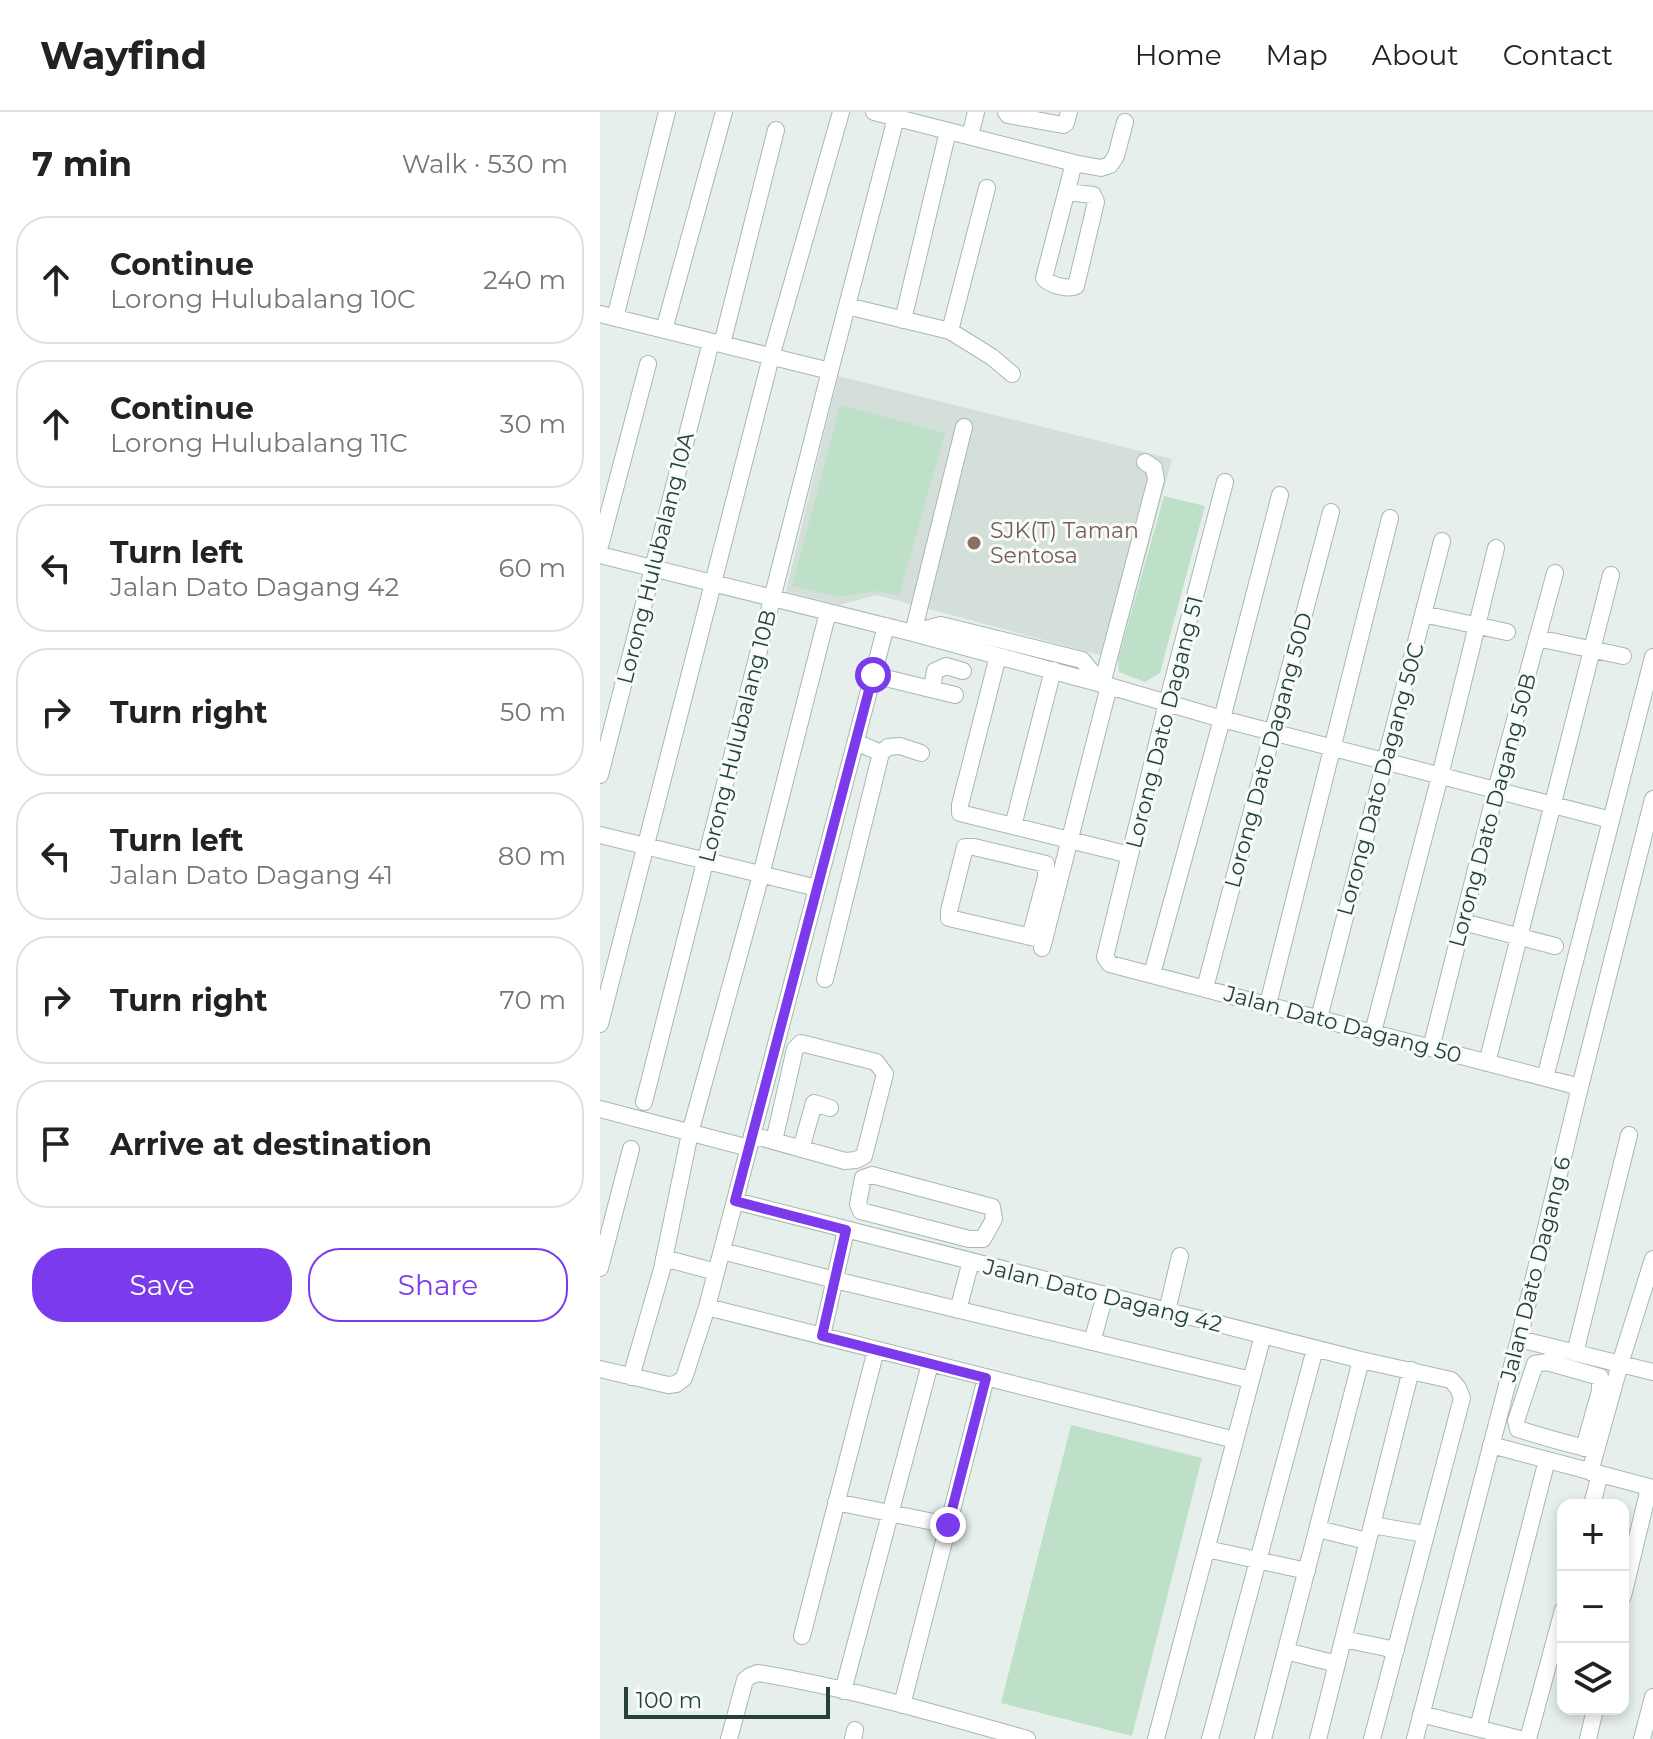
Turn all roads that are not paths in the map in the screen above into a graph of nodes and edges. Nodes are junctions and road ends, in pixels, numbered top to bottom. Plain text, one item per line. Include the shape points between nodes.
1 (667, 112) edge
2 (724, 112) edge
3 (841, 112) edge
4 (874, 112) edge
5 (976, 112) edge
6 (1006, 112) edge
7 (1069, 112) edge
8 (896, 118) junction
9 (920, 118) edge
10 (1125, 122) dead end
11 (776, 130) dead end
12 (948, 131) junction
13 (970, 136) junction
14 (1074, 163) junction
15 (987, 188) dead end
16 (1067, 192) junction
17 (847, 306) junction
18 (604, 318) edge
19 (903, 320) junction
20 (664, 330) junction
21 (950, 331) junction
22 (717, 343) junction
23 (771, 357) junction
24 (648, 364) dead end
25 (830, 371) junction
26 (1012, 374) dead end
27 (964, 427) dead end
28 (1145, 462) dead end
29 (1225, 482) dead end
30 (1280, 495) dead end
31 (1331, 512) dead end
32 (1390, 518) dead end
33 (1442, 541) dead end
34 (600, 546) edge
35 (1496, 548) dead end
36 (600, 555) edge
37 (652, 568) junction
38 (1555, 573) dead end
39 (1611, 575) dead end
40 (713, 583) junction
41 (772, 598) junction
42 (828, 612) junction
43 (1423, 614) junction
44 (1477, 625) junction
45 (886, 626) junction
46 (1507, 632) dead end
47 (913, 633) junction
48 (1537, 638) junction
49 (1592, 649) junction
50 (998, 656) junction
51 (1623, 656) dead end
52 (1653, 657) edge
53 (1053, 670) junction
54 (963, 671) dead end
55 (873, 675) junction
56 (1105, 685) junction
57 (932, 689) junction
58 (955, 695) dead end
59 (1167, 703) junction
60 (1222, 719) junction
61 (1273, 732) junction
62 (856, 742) junction
63 (1332, 748) junction
64 (881, 753) junction
65 (921, 753) dead end
66 (1385, 761) junction
67 (600, 775) edge
68 (1440, 776) junction
69 (1496, 790) junction
70 (1653, 799) edge
71 (1552, 805) junction
72 (1611, 820) junction
73 (1013, 826) junction
74 (600, 835) edge
75 (1069, 840) junction
76 (644, 846) junction
77 (1647, 846) edge
78 (1130, 855) junction
79 (705, 861) junction
80 (761, 875) junction
81 (817, 888) junction
82 (1463, 922) junction
83 (1519, 937) junction
84 (1039, 942) junction
85 (1555, 946) dead end
86 (1106, 961) joint
87 (1152, 974) junction
88 (825, 979) dead end
89 (1205, 988) junction
90 (1268, 1004) junction
91 (1319, 1018) junction
92 (600, 1024) edge
93 (1373, 1032) junction
94 (1431, 1048) junction
95 (1487, 1063) junction
96 (1545, 1078) junction
97 (1580, 1087) junction
98 (644, 1102) dead end
99 (830, 1108) dead end
100 (600, 1109) edge
101 (690, 1133) junction
102 (1629, 1135) dead end
103 (774, 1141) junction
104 (750, 1142) junction
105 (631, 1149) dead end
106 (801, 1149) junction
107 (735, 1201) junction
108 (846, 1230) junction
109 (983, 1239) junction
110 (722, 1251) junction
111 (1180, 1256) dead end
112 (664, 1258) junction
113 (1653, 1260) edge
114 (973, 1262) junction
115 (600, 1268) edge
116 (716, 1272) junction
117 (835, 1280) junction
118 (1105, 1295) junction
119 (707, 1307) junction
120 (958, 1310) junction
121 (1167, 1311) junction
122 (1645, 1311) edge
123 (1263, 1335) junction
124 (822, 1336) junction
125 (1519, 1339) junction
126 (1092, 1342) junction
127 (1315, 1349) junction
128 (876, 1350) junction
129 (1575, 1353) junction
130 (1361, 1360) junction
131 (930, 1364) junction
132 (1620, 1364) junction
133 (600, 1369) edge
134 (1411, 1370) junction
135 (1653, 1372) edge
136 (631, 1377) junction
137 (986, 1378) junction
138 (1251, 1380) junction
139 (1235, 1440) junction
140 (1491, 1445) junction
141 (1590, 1449) junction
142 (1547, 1460) junction
143 (1595, 1473) junction
144 (1651, 1488) edge
145 (1593, 1499) edge
146 (836, 1502) junction
147 (891, 1513) junction
148 (948, 1525) junction
149 (1318, 1529) junction
150 (1370, 1533) junction
151 (1425, 1534) junction
152 (1207, 1549) junction
153 (1258, 1560) junction
154 (1307, 1571) junction
155 (1629, 1573) edge
156 (1557, 1632) edge
157 (802, 1636) dead end
158 (1343, 1639) junction
159 (1396, 1650) junction
160 (1286, 1651) junction
161 (1337, 1664) junction
162 (843, 1691) junction
163 (1653, 1697) edge
164 (902, 1705) junction
165 (1421, 1714) junction
166 (1594, 1715) edge
167 (1478, 1728) junction
168 (729, 1739) edge
169 (1027, 1739) edge
170 (1156, 1739) edge
171 (1210, 1739) edge
172 (1263, 1739) edge
173 (1318, 1739) edge
174 (1372, 1739) edge
175 (1415, 1739) edge
176 (1520, 1739) edge
177 (1528, 1739) edge
178 (1588, 1739) edge
179 (1642, 1739) edge

1 - 18 street
2 - 20 street
3 - 23 street
4 - 8 street
5 - 13 street
6 - 7 street via 1063,125
8 - 9 street
8 - 17 street, Lorong Hulubalang 10B
9 - 12 street
10 - 14 street via 1110,165
11 - 22 street, Lorong Hulubalang 10A
12 - 13 street
12 - 19 street
13 - 14 street
14 - 16 street
15 - 21 street
16 - 16 street via 1044,278 1071,288 1076,286 1096,202 1093,195
17 - 19 street
17 - 25 street, Lorong Hulubalang 10B
18 - 20 street
19 - 21 street
20 - 22 street
21 - 26 street
22 - 23 street
22 - 37 street, Lorong Hulubalang 10A
23 - 25 street
23 - 40 street
24 - 34 street
25 - 41 street, Lorong Hulubalang 10B
27 - 47 street
28 - 56 street via 1154,468 1156,480
29 - 59 street, Lorong Dato Dagang 51
30 - 60 street
31 - 61 street, Lorong Dato Dagang 50D
32 - 63 street
33 - 43 street, Lorong Dato Dagang 50C
35 - 44 street
36 - 37 street
37 - 40 street
37 - 67 street, Lorong Hulubalang 10A
38 - 48 street, Lorong Dato Dagang 50B
39 - 49 street
40 - 41 street
40 - 76 street
41 - 42 street
41 - 79 street, Lorong Hulubalang 10B
42 - 45 street
42 - 80 street
43 - 44 street
43 - 66 street, Lorong Dato Dagang 50C
44 - 46 street
44 - 68 street
45 - 47 street
45 - 55 street
47 - 50 street
47 - 56 street via 941,625 1082,660
48 - 49 street
48 - 69 street, Lorong Dato Dagang 50B
49 - 51 street
49 - 71 street
50 - 53 street
50 - 73 street via 960,813
52 - 72 street
53 - 56 street
53 - 73 street
54 - 57 street via 946,666 935,671
55 - 57 street
55 - 62 street
56 - 59 street
56 - 75 street
57 - 58 street
59 - 60 street
59 - 78 street, Lorong Dato Dagang 51
60 - 61 street
60 - 87 street
61 - 63 street
61 - 89 street, Lorong Dato Dagang 50D
62 - 64 street
62 - 81 street
63 - 66 street
63 - 90 street
64 - 65 street via 900,746
64 - 88 street
66 - 68 street
66 - 91 street, Lorong Dato Dagang 50C
68 - 69 street
68 - 93 street
69 - 71 street
69 - 82 street, Lorong Dato Dagang 50B
70 - 77 street, Jalan Dato Dagang 6
71 - 72 street
71 - 83 street
72 - 96 street
73 - 75 street
74 - 76 street
75 - 78 street
75 - 84 street
76 - 79 street
76 - 92 street
77 - 97 street, Jalan Dato Dagang 6
78 - 86 street, Lorong Dato Dagang 51
79 - 80 street
79 - 98 street, Lorong Hulubalang 10B
80 - 81 street
80 - 101 street
81 - 104 street
82 - 83 street
82 - 94 street, Lorong Dato Dagang 50B
83 - 85 street
83 - 95 street
84 - 84 street via 949,918 965,847 1046,864
86 - 87 street, Jalan Dato Dagang 50
87 - 89 street, Jalan Dato Dagang 50
89 - 90 street, Jalan Dato Dagang 50
90 - 91 street, Jalan Dato Dagang 50
91 - 93 street, Jalan Dato Dagang 50
93 - 94 street, Jalan Dato Dagang 50
94 - 95 street, Jalan Dato Dagang 50
95 - 96 street, Jalan Dato Dagang 50
96 - 97 street, Jalan Dato Dagang 50
97 - 125 street, Jalan Dato Dagang 6
99 - 106 street via 814,1103
100 - 101 street
101 - 104 street
101 - 112 street
102 - 129 street
103 - 104 street
103 - 106 street
103 - 106 street via 795,1049 801,1043 876,1062 885,1074 864,1156 845,1161
104 - 107 street
105 - 115 street
107 - 108 street, Jalan Dato Dagang 42
107 - 110 street
108 - 114 street, Jalan Dato Dagang 42
108 - 117 street
109 - 109 street via 861,1211 863,1178 872,1175 992,1207 994,1219
109 - 114 street
110 - 116 street
110 - 117 street
111 - 121 street
112 - 116 street
112 - 136 street
113 - 122 street
114 - 118 street, Jalan Dato Dagang 42
114 - 120 street
116 - 119 street
117 - 120 street
117 - 124 street
118 - 121 street, Jalan Dato Dagang 42
118 - 126 street
119 - 124 street
119 - 136 street via 684,1378 668,1385
120 - 126 street
121 - 123 street, Jalan Dato Dagang 42
122 - 132 street
123 - 127 street, Jalan Dato Dagang 42
123 - 138 street
124 - 128 street
125 - 129 street
125 - 140 street, Jalan Dato Dagang 6
126 - 138 street
127 - 130 street, Jalan Dato Dagang 42
127 - 153 street
128 - 131 street
128 - 146 street
129 - 132 street
130 - 134 street, Jalan Dato Dagang 42
130 - 149 street
131 - 137 street
131 - 147 street
132 - 135 street
132 - 141 street
133 - 136 street
134 - 150 street
134 - 151 street, Jalan Dato Dagang 42 via 1451,1380 1462,1398
137 - 139 street
137 - 148 street
138 - 139 street
139 - 152 street
140 - 142 street
140 - 165 street, Jalan Dato Dagang 6
141 - 141 street via 1518,1429 1535,1364 1547,1362 1600,1377
141 - 143 street
142 - 143 street
142 - 167 street
143 - 144 street
143 - 145 street
144 - 155 street
146 - 147 street
146 - 157 street
147 - 148 street
147 - 162 street
148 - 164 street
149 - 150 street
149 - 154 street
150 - 151 street
150 - 158 street
151 - 159 street
152 - 153 street
152 - 170 street
153 - 154 street
153 - 171 street
154 - 160 street
156 - 177 street
158 - 159 street
158 - 161 street
159 - 174 street
160 - 161 street
160 - 172 street
161 - 173 street
162 - 164 street
162 - 168 street via 758,1673 750,1676
163 - 179 street
164 - 169 street
165 - 167 street
165 - 175 street, Jalan Dato Dagang 6
166 - 178 street
167 - 176 street

